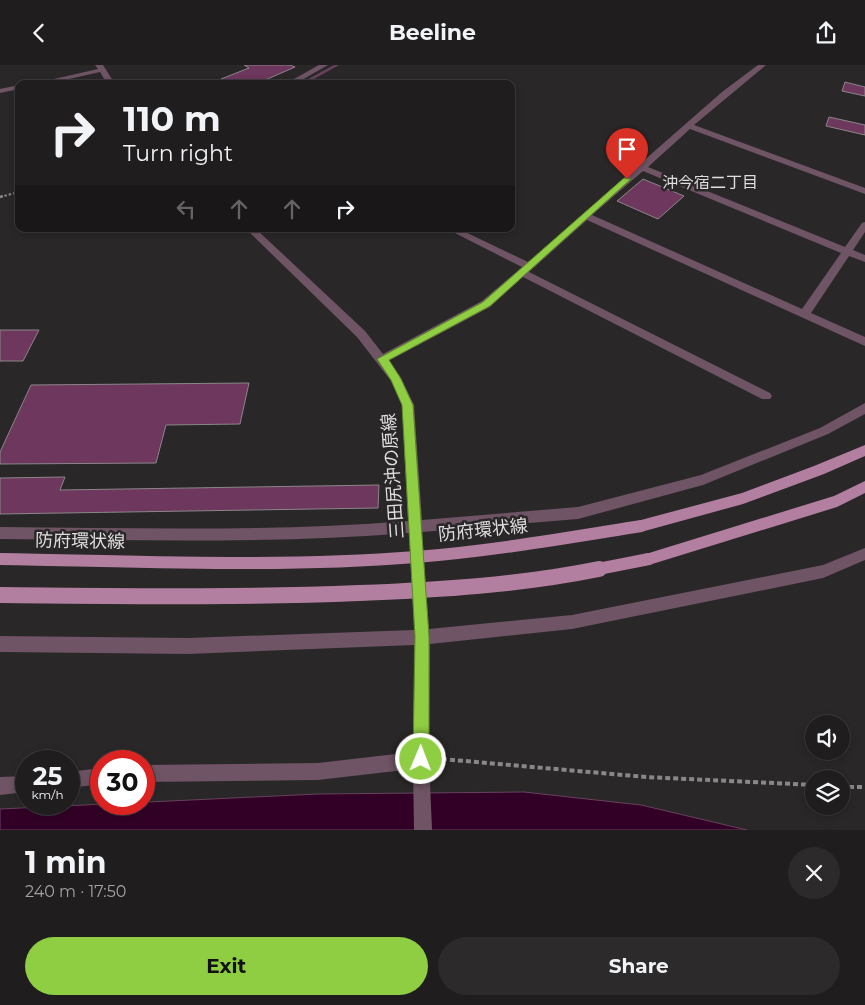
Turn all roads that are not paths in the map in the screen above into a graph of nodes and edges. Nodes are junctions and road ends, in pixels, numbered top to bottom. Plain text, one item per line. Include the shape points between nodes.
1 (324, 65) edge
2 (762, 65) edge
3 (100, 67) edge
4 (51, 80) edge
5 (108, 80) edge
6 (296, 80) edge
7 (15, 88) edge
8 (0, 91) edge
9 (688, 126) junction
10 (641, 167) junction
11 (865, 191) edge
12 (586, 216) junction
13 (865, 225) edge
14 (254, 232) edge
15 (457, 232) edge
16 (846, 251) junction
17 (865, 259) edge
18 (525, 269) junction
19 (804, 315) junction
20 (865, 342) edge
21 (382, 359) junction
22 (766, 396) dead end
23 (865, 408) edge
24 (865, 450) edge
25 (865, 487) edge
26 (415, 527) junction
27 (0, 533) edge
28 (865, 554) edge
29 (0, 559) edge
30 (0, 595) edge
31 (422, 637) junction
32 (0, 644) edge
33 (421, 759) junction
34 (155, 774) edge
35 (15, 784) edge
36 (0, 786) edge
37 (424, 830) edge

1 - 6 street
2 - 9 street
3 - 4 street
3 - 5 street
7 - 8 street
9 - 10 street
9 - 11 street
10 - 12 street
10 - 16 street
12 - 18 street
12 - 19 street
13 - 16 street
14 - 21 street, 三田尻沖の原線 via 361,334
15 - 18 street
16 - 17 street
16 - 19 street
18 - 21 street via 486,304
18 - 22 street
19 - 20 street
21 - 26 street, 三田尻沖の原線 via 408,405
23 - 26 street via 824,431 702,480 578,513
24 - 29 main road, 防府環状線, bridge via 743,498 641,525 518,547 384,559
25 - 30 main road, bridge via 837,501 649,559 520,582 385,592 163,597
26 - 27 street via 234,534
26 - 31 street, 三田尻沖の原線
28 - 31 street via 823,571 572,622
31 - 32 street via 188,646
31 - 33 street, 三田尻沖の原線
33 - 34 street via 387,766 291,772
33 - 37 street, 三田尻沖の原線
35 - 36 street

